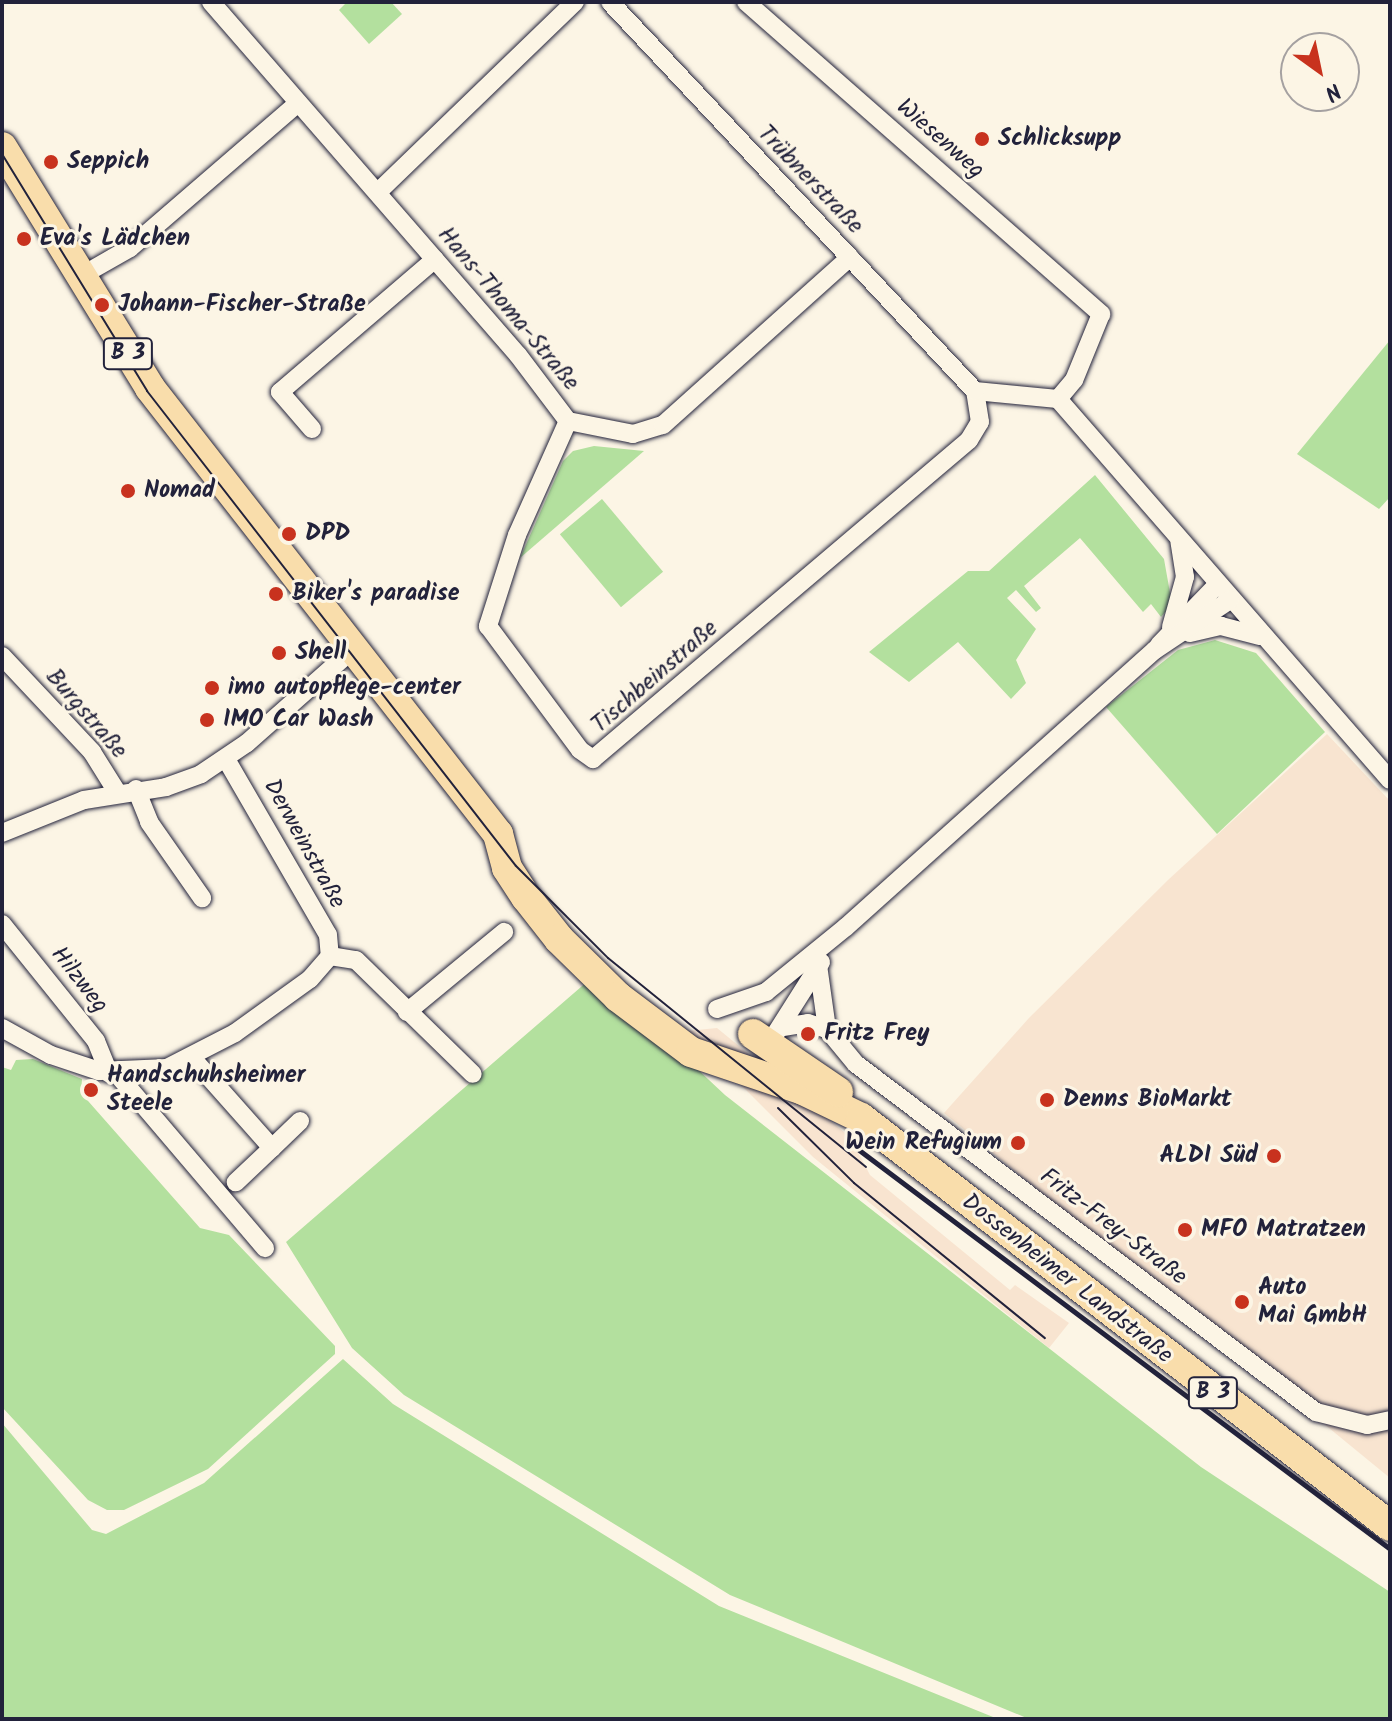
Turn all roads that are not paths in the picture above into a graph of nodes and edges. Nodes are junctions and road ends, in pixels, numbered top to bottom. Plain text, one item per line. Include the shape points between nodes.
1 (211, 2) edge
2 (575, 2) edge
3 (610, 2) edge
4 (746, 2) edge
5 (298, 103) junction
6 (5, 158) edge
7 (378, 192) junction
8 (850, 257) junction
9 (435, 259) junction
10 (95, 268) dead end
11 (975, 391) junction
12 (1058, 399) junction
13 (568, 421) junction
14 (312, 429) dead end
15 (1179, 541) junction
16 (1217, 585) junction
17 (1230, 600) junction
18 (1177, 631) junction
19 (1260, 636) junction
20 (352, 650) junction
21 (2, 656) edge
22 (226, 759) junction
23 (1390, 780) edge
24 (127, 790) junction
25 (2, 833) edge
26 (202, 898) dead end
27 (2, 924) edge
28 (846, 927) junction
29 (504, 932) dead end
30 (330, 956) junction
31 (818, 965) junction
32 (766, 992) junction
33 (717, 1009) dead end
34 (407, 1012) junction
35 (647, 1023) junction
36 (827, 1029) junction
37 (3, 1030) edge
38 (766, 1038) junction
39 (193, 1059) junction
40 (113, 1073) junction
41 (473, 1074) dead end
42 (792, 1086) junction
43 (861, 1118) junction
44 (300, 1121) dead end
45 (272, 1148) junction
46 (236, 1182) dead end
47 (265, 1248) dead end
48 (1390, 1420) edge
49 (1390, 1526) edge

1 - 5 street, Hans-Thoma-Straße
2 - 7 street
3 - 8 street, Trübnerstraße
4 - 12 street, Wiesenweg via 1101,314 1074,380
5 - 7 street, Hans-Thoma-Straße
5 - 10 street via 130,248
6 - 20 main road, Dossenheimer Landstraße / B 3 via 150,388
7 - 9 street, Hans-Thoma-Straße
8 - 11 street, Trübnerstraße
8 - 13 street, Hans-Thoma-Straße via 663,425 633,434
9 - 13 street, Hans-Thoma-Straße
9 - 14 street via 280,392
11 - 12 street
11 - 13 street, Tischbeinstraße via 980,422 969,440 593,759 580,750 488,626 517,535
12 - 15 street
15 - 16 street
15 - 18 street via 1185,577
16 - 17 street
16 - 18 street
17 - 18 street
17 - 19 street
18 - 19 street via 1221,626
18 - 28 street
19 - 23 street
20 - 22 street, Burgstraße
20 - 35 main road, Dossenheimer Landstraße / B 3 via 498,834 507,868 559,939
21 - 24 street, Burgstraße
22 - 24 street, Burgstraße via 177,785
22 - 30 street, Derweinstraße via 328,935
24 - 25 street via 61,808
24 - 26 street, Burgstraße
27 - 40 street, Hilzweg via 96,1041
28 - 31 street
28 - 32 street
29 - 34 street
30 - 34 street via 356,960
30 - 39 street via 310,979
31 - 36 street
31 - 38 street
32 - 33 street
32 - 38 street
34 - 41 street
35 - 38 main road, Dossenheimer Landstraße / B 3 via 674,1028 732,1053
35 - 42 main road, Dossenheimer Landstraße / B 3 via 691,1052
36 - 38 street via 808,1023
36 - 48 street, Fritz-Frey-Straße via 856,1064 1316,1412 1367,1425
37 - 40 street via 67,1062
38 - 42 street, Dossenheimer Landstraße
38 - 43 main road, Dossenheimer Landstraße / B 3 via 836,1089
39 - 40 street via 152,1071
39 - 45 street
40 - 47 street, Hilzweg
42 - 43 main road, Dossenheimer Landstraße / B 3
43 - 49 main road, Dossenheimer Landstraße / B 3
44 - 45 street
45 - 46 street

